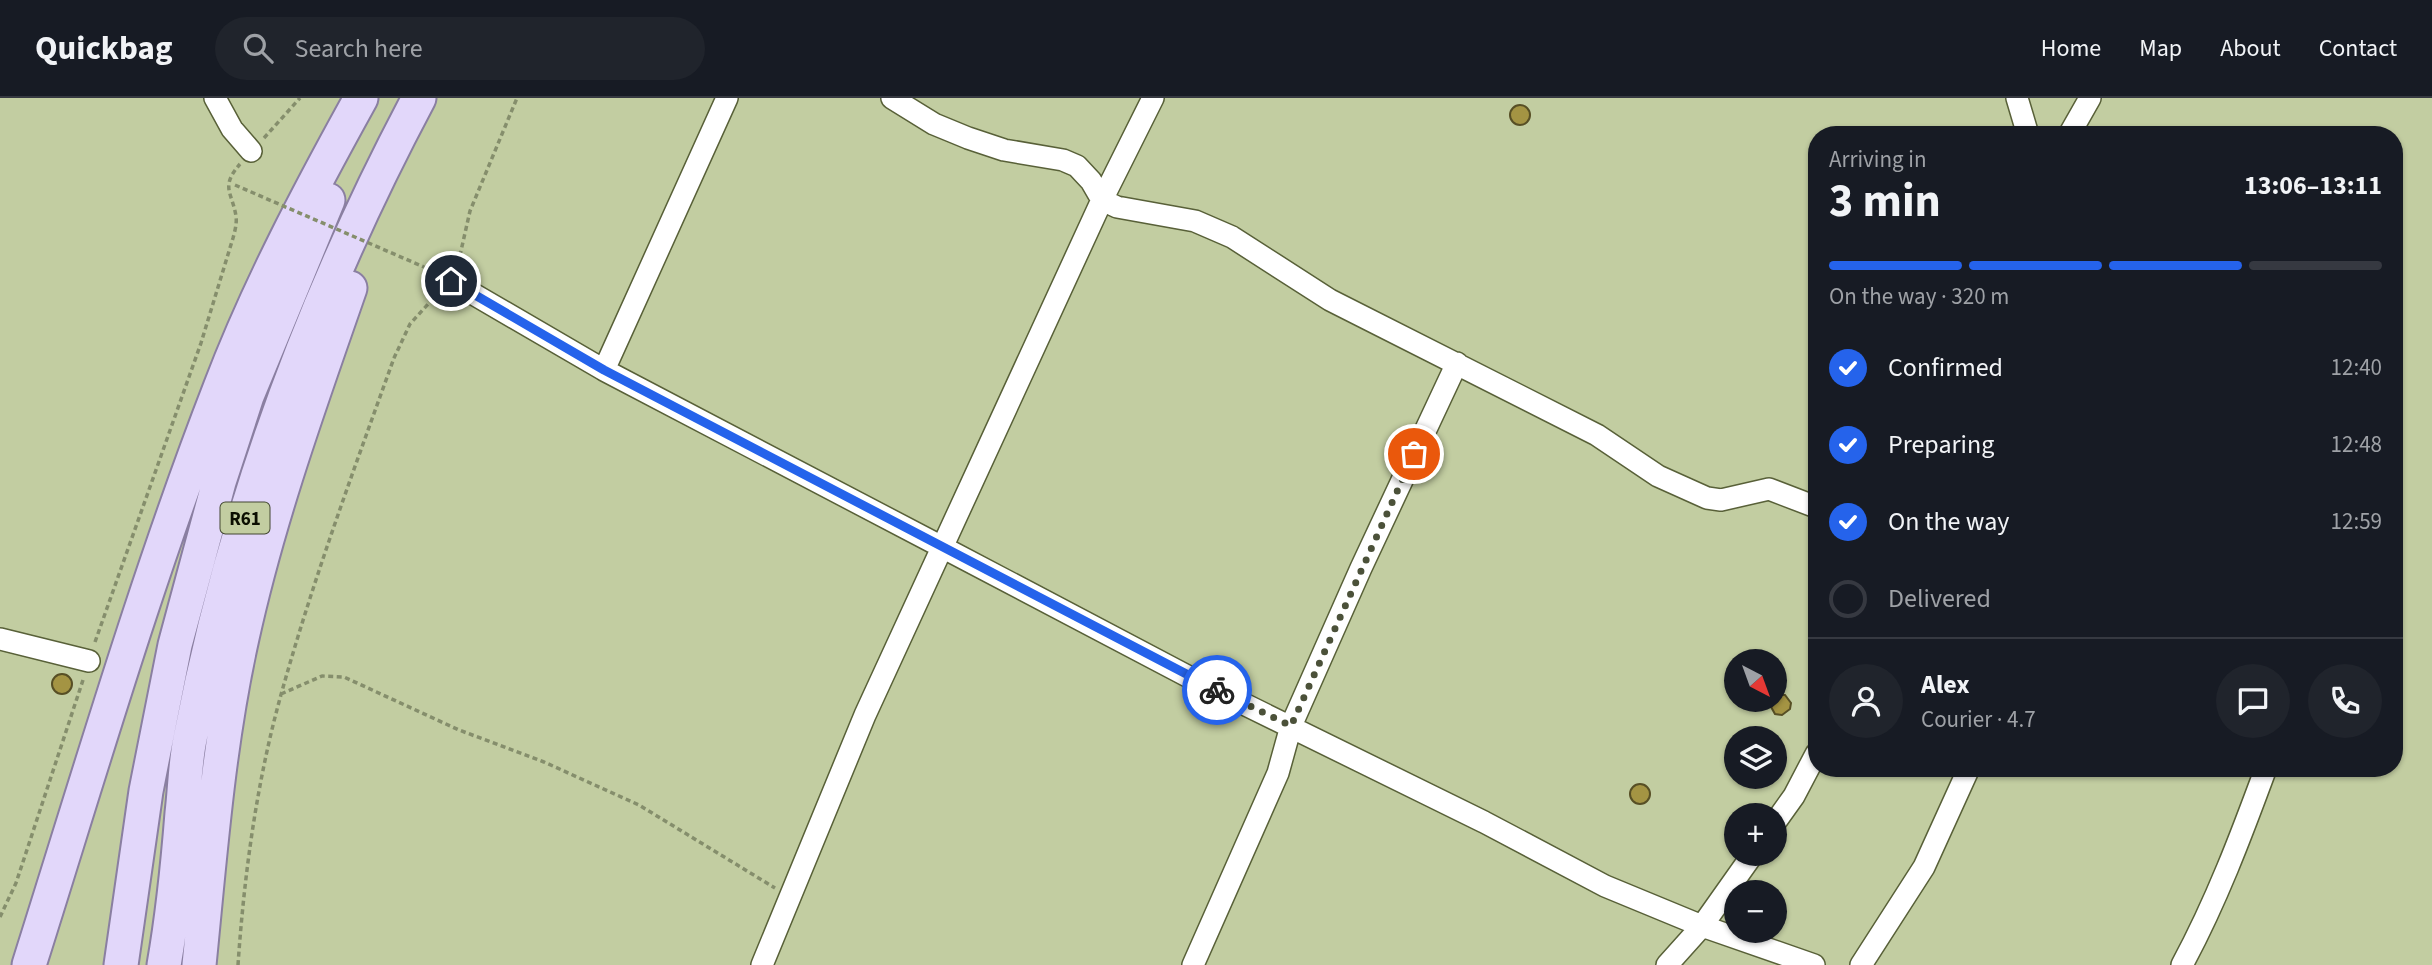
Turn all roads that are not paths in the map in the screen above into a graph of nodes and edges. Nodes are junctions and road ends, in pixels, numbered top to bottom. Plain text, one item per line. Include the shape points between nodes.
1 (215, 98) edge
2 (361, 98) edge
3 (379, 98) edge
4 (419, 98) edge
5 (437, 98) edge
6 (727, 98) edge
7 (892, 98) edge
8 (1153, 98) edge
9 (2017, 98) edge
10 (2090, 98) edge
11 (2025, 126) edge
12 (2074, 126) edge
13 (251, 151) road end
14 (1102, 200) junction
15 (451, 281) road end
16 (1457, 363) junction
17 (604, 370) junction
18 (1808, 504) edge
19 (942, 547) junction
20 (0, 639) edge
21 (89, 661) road end
22 (1291, 726) junction
23 (1808, 769) edge
24 (1965, 777) edge
25 (2263, 777) edge
26 (1787, 806) edge
27 (1744, 866) edge
28 (1702, 926) junction
29 (29, 965) edge
30 (121, 965) edge
31 (164, 965) edge
32 (199, 965) edge
33 (762, 965) edge
34 (1194, 965) edge
35 (1667, 965) edge
36 (1814, 965) edge
37 (1861, 965) edge
38 (2182, 965) edge

1 - 13 street
2 - 29 main road via 290,231 220,387 135,632
3 - 30 main road, R61 via 335,181 247,396 219,482 175,645 146,791
4 - 31 main road, R61 via 330,281 253,488 189,741
5 - 32 main road via 352,282 271,526 242,639 226,727
6 - 17 street
7 - 14 street via 968,138 1077,166
8 - 14 street
9 - 11 street
10 - 12 street
14 - 16 street via 1117,207 1195,221 1232,237 1330,300
14 - 19 street
15 - 17 street
16 - 18 street via 1597,435 1658,477 1706,498 1721,500 1769,489
16 - 22 street
17 - 19 street
19 - 22 street
19 - 33 street via 865,715
20 - 21 street
22 - 28 street via 1605,886
22 - 34 street via 1278,773
23 - 26 street
24 - 37 street via 1924,867
25 - 38 street via 2239,843
27 - 28 street
28 - 35 street
28 - 36 street

